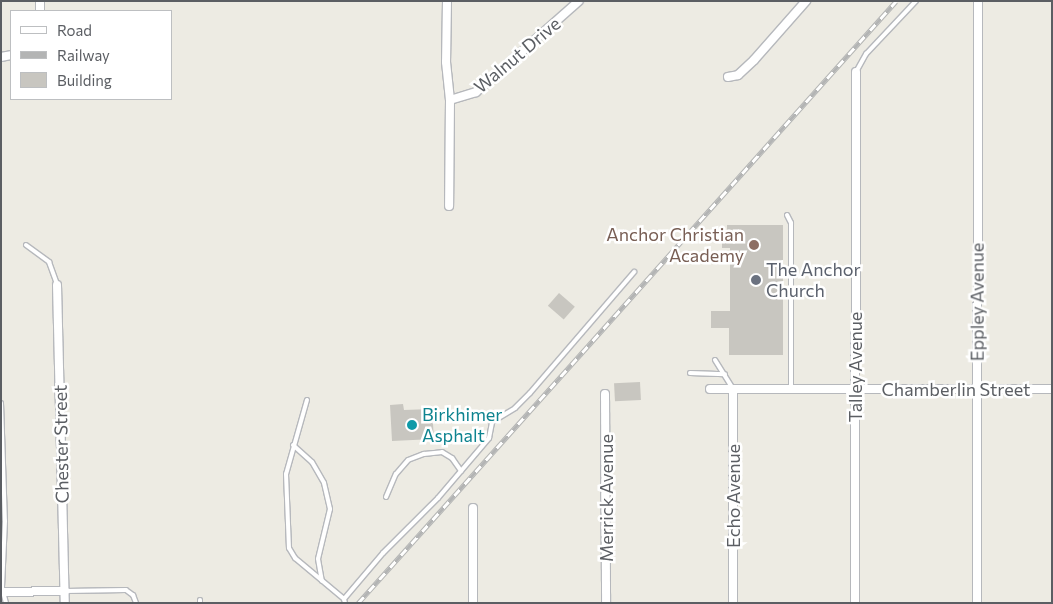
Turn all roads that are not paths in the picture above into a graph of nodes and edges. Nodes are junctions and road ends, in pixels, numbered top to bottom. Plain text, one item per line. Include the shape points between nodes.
1 (447, 1) edge
2 (579, 1) edge
3 (806, 1) edge
4 (916, 1) edge
5 (978, 1) edge
6 (856, 72) joint
7 (728, 77) dead end
8 (450, 100) junction
9 (449, 206) dead end
10 (787, 214) dead end
11 (26, 245) dead end
12 (634, 272) dead end
13 (58, 285) joint
14 (716, 360) dead end
15 (690, 373) dead end
16 (725, 374) junction
17 (710, 389) dead end
18 (733, 389) junction
19 (791, 389) junction
20 (855, 389) junction
21 (977, 389) junction
22 (1052, 389) edge
23 (605, 394) dead end
24 (306, 400) dead end
25 (1, 403) edge
26 (293, 445) junction
27 (461, 471) junction
28 (386, 496) dead end
29 (472, 508) dead end
30 (322, 582) junction
31 (65, 591) junction
32 (3, 592) edge
33 (344, 601) edge
34 (6, 603) edge
35 (65, 603) edge
36 (136, 603) edge
37 (473, 603) edge
38 (606, 603) edge
39 (733, 603) edge
40 (856, 603) edge
41 (977, 603) edge

1 - 8 street via 446,62
2 - 8 street, Walnut Drive via 476,92
3 - 7 street via 754,60 738,75
4 - 6 lane via 866,54
5 - 21 street, Eppley Avenue
6 - 20 street, Talley Avenue
8 - 9 street
10 - 19 lane via 791,223
11 - 13 lane via 49,262
12 - 27 lane via 530,393 515,408 492,422 489,438
13 - 31 street, Chester Street
14 - 16 lane
15 - 16 lane
16 - 18 lane
17 - 18 street, Chamberlin Street
18 - 19 street, Chamberlin Street
18 - 39 street, Echo Avenue
19 - 20 street, Chamberlin Street
20 - 21 street, Chamberlin Street
20 - 40 street, Talley Avenue
21 - 22 street, Chamberlin Street
21 - 41 street, Eppley Avenue
23 - 38 street, Merrick Avenue
24 - 26 lane
25 - 32 lane via 5,521
26 - 30 lane via 312,462 324,483 330,509 318,559
26 - 30 lane via 286,474 289,548 295,558
27 - 28 lane via 452,458 442,452 424,454 408,460 396,474
27 - 33 lane via 383,553
29 - 37 street
30 - 33 lane
31 - 32 street
31 - 35 street, Chester Street
31 - 36 lane via 126,590
32 - 34 lane

